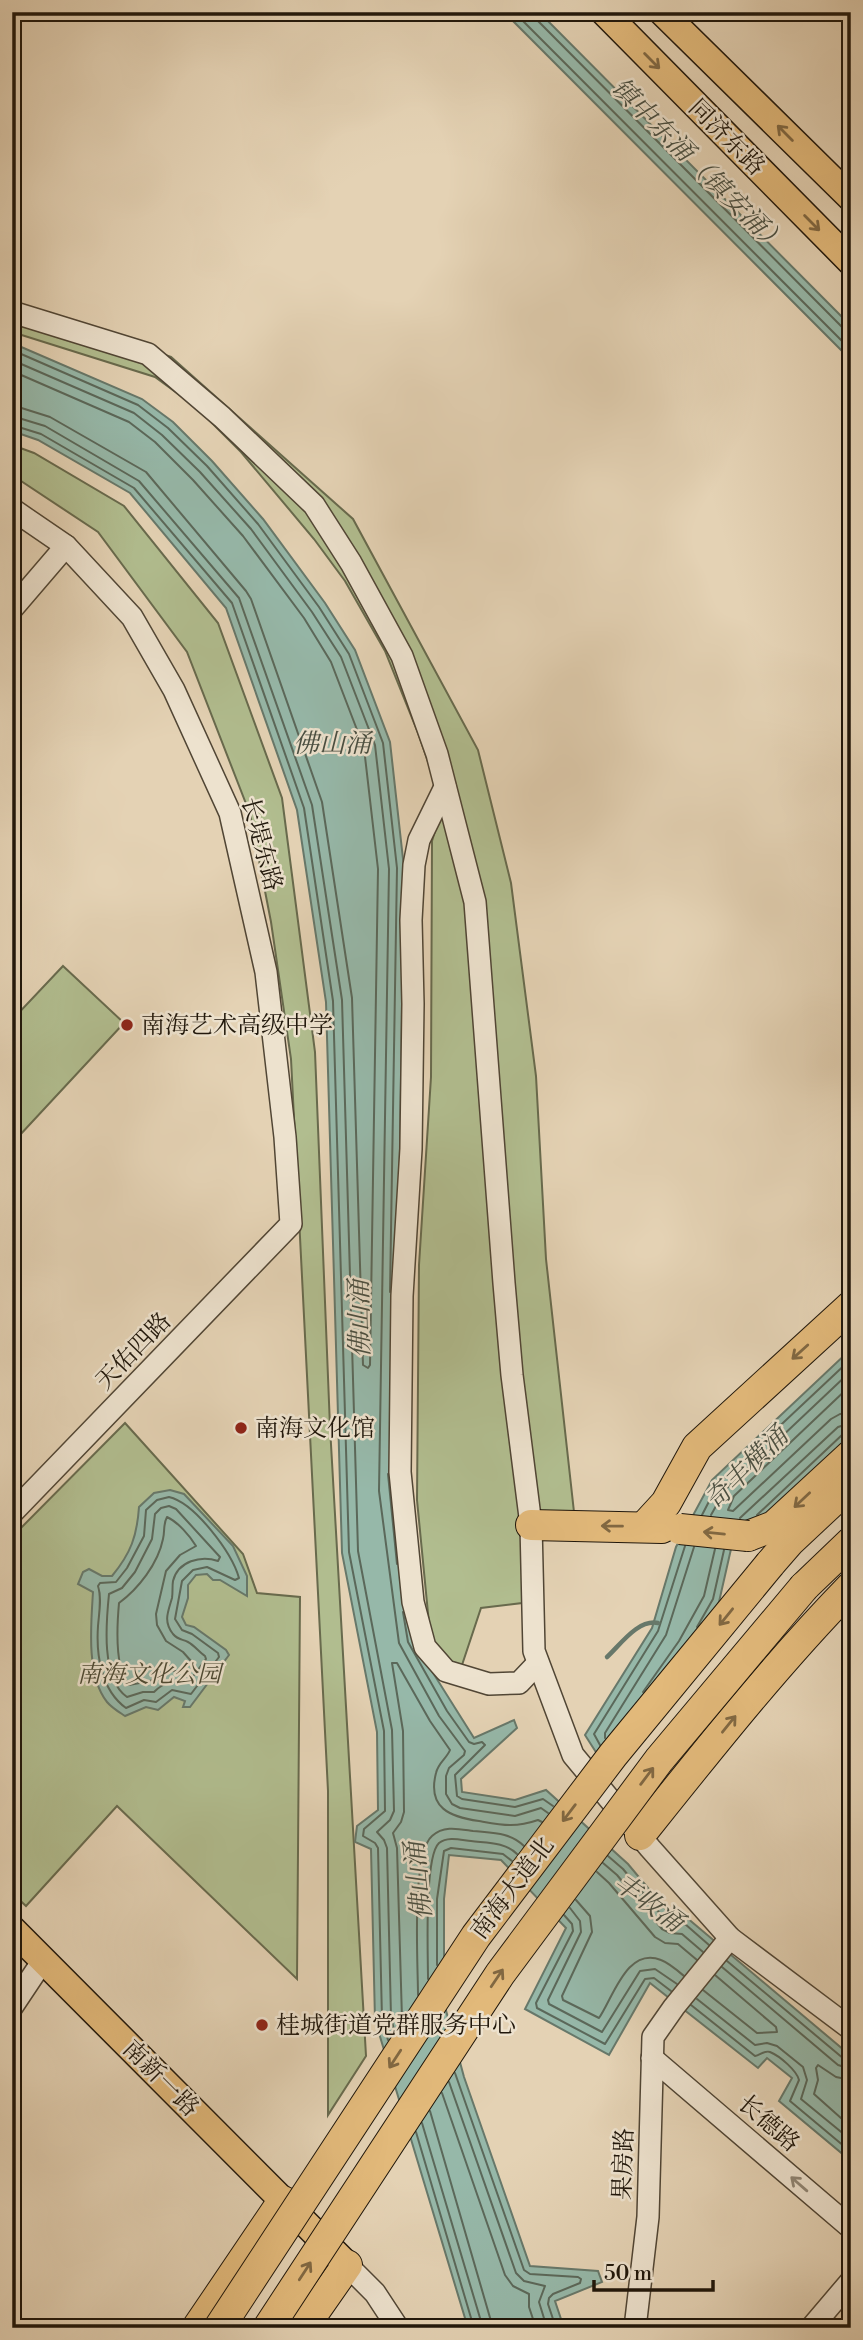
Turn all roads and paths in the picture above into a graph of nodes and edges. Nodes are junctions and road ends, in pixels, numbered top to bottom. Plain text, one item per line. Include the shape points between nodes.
1 (604, 12) edge
2 (662, 12) edge
3 (851, 198) edge
4 (851, 262) edge
5 (12, 312) edge
6 (12, 509) edge
7 (66, 546) junction
8 (12, 609) edge
9 (445, 787) junction
10 (291, 1224) joint
11 (851, 1307) edge
12 (851, 1455) edge
13 (851, 1483) edge
14 (12, 1513) edge
15 (531, 1525) junction
16 (644, 1527) junction
17 (851, 1542) edge
18 (851, 1587) edge
19 (538, 1662) junction
20 (640, 1835) junction
21 (12, 1929) edge
22 (730, 1938) junction
23 (44, 1959) junction
24 (12, 2007) edge
25 (851, 2029) edge
26 (652, 2058) junction
27 (283, 2200) junction
28 (851, 2228) edge
29 (346, 2265) junction
30 (851, 2281) edge
31 (197, 2328) edge
32 (219, 2328) edge
33 (268, 2328) edge
34 (303, 2328) edge
35 (398, 2328) edge
36 (635, 2328) edge
37 (811, 2328) edge

1 -> 4 main road, 同济东路
3 -> 2 main road, 同济东路
5 - 9 street via 148,354 314,505 402,656
6 - 7 street, 长堤东路
7 - 8 street
7 - 10 street, 长堤东路 via 132,617 174,690 230,813 266,972
9 - 15 street via 475,902 512,1375
9 - 19 street via 419,840 411,920 411,1150 401,1296 400,1472 413,1602 425,1647 446,1671 489,1684 519,1683
10 - 14 street, 天佑四路
11 -> 16 highway via 697,1447 666,1503
12 -> 16 highway, bridge via 774,1526 748,1536
13 -> 32 highway, 南海大道北, bridge via 770,1564 613,1755 476,1936
16 -> 15 highway
15 - 19 street
33 -> 17 highway, 南海大道北, bridge via 500,1974 659,1760 804,1587
20 -> 18 highway via 734,1719
19 - 20 street via 573,1755
20 - 22 street
21 - 23 main road, 南新一路
22 - 25 street
22 - 26 street, 果房路 via 653,2037
23 - 24 street
23 - 27 main road, 南新一路
28 -> 26 street, 长德路
26 - 36 street, 果房路 via 648,2217
27 - 29 main road, 南新一路
27 - 31 highway
29 - 34 highway
29 - 35 street via 375,2293
30 - 37 street

